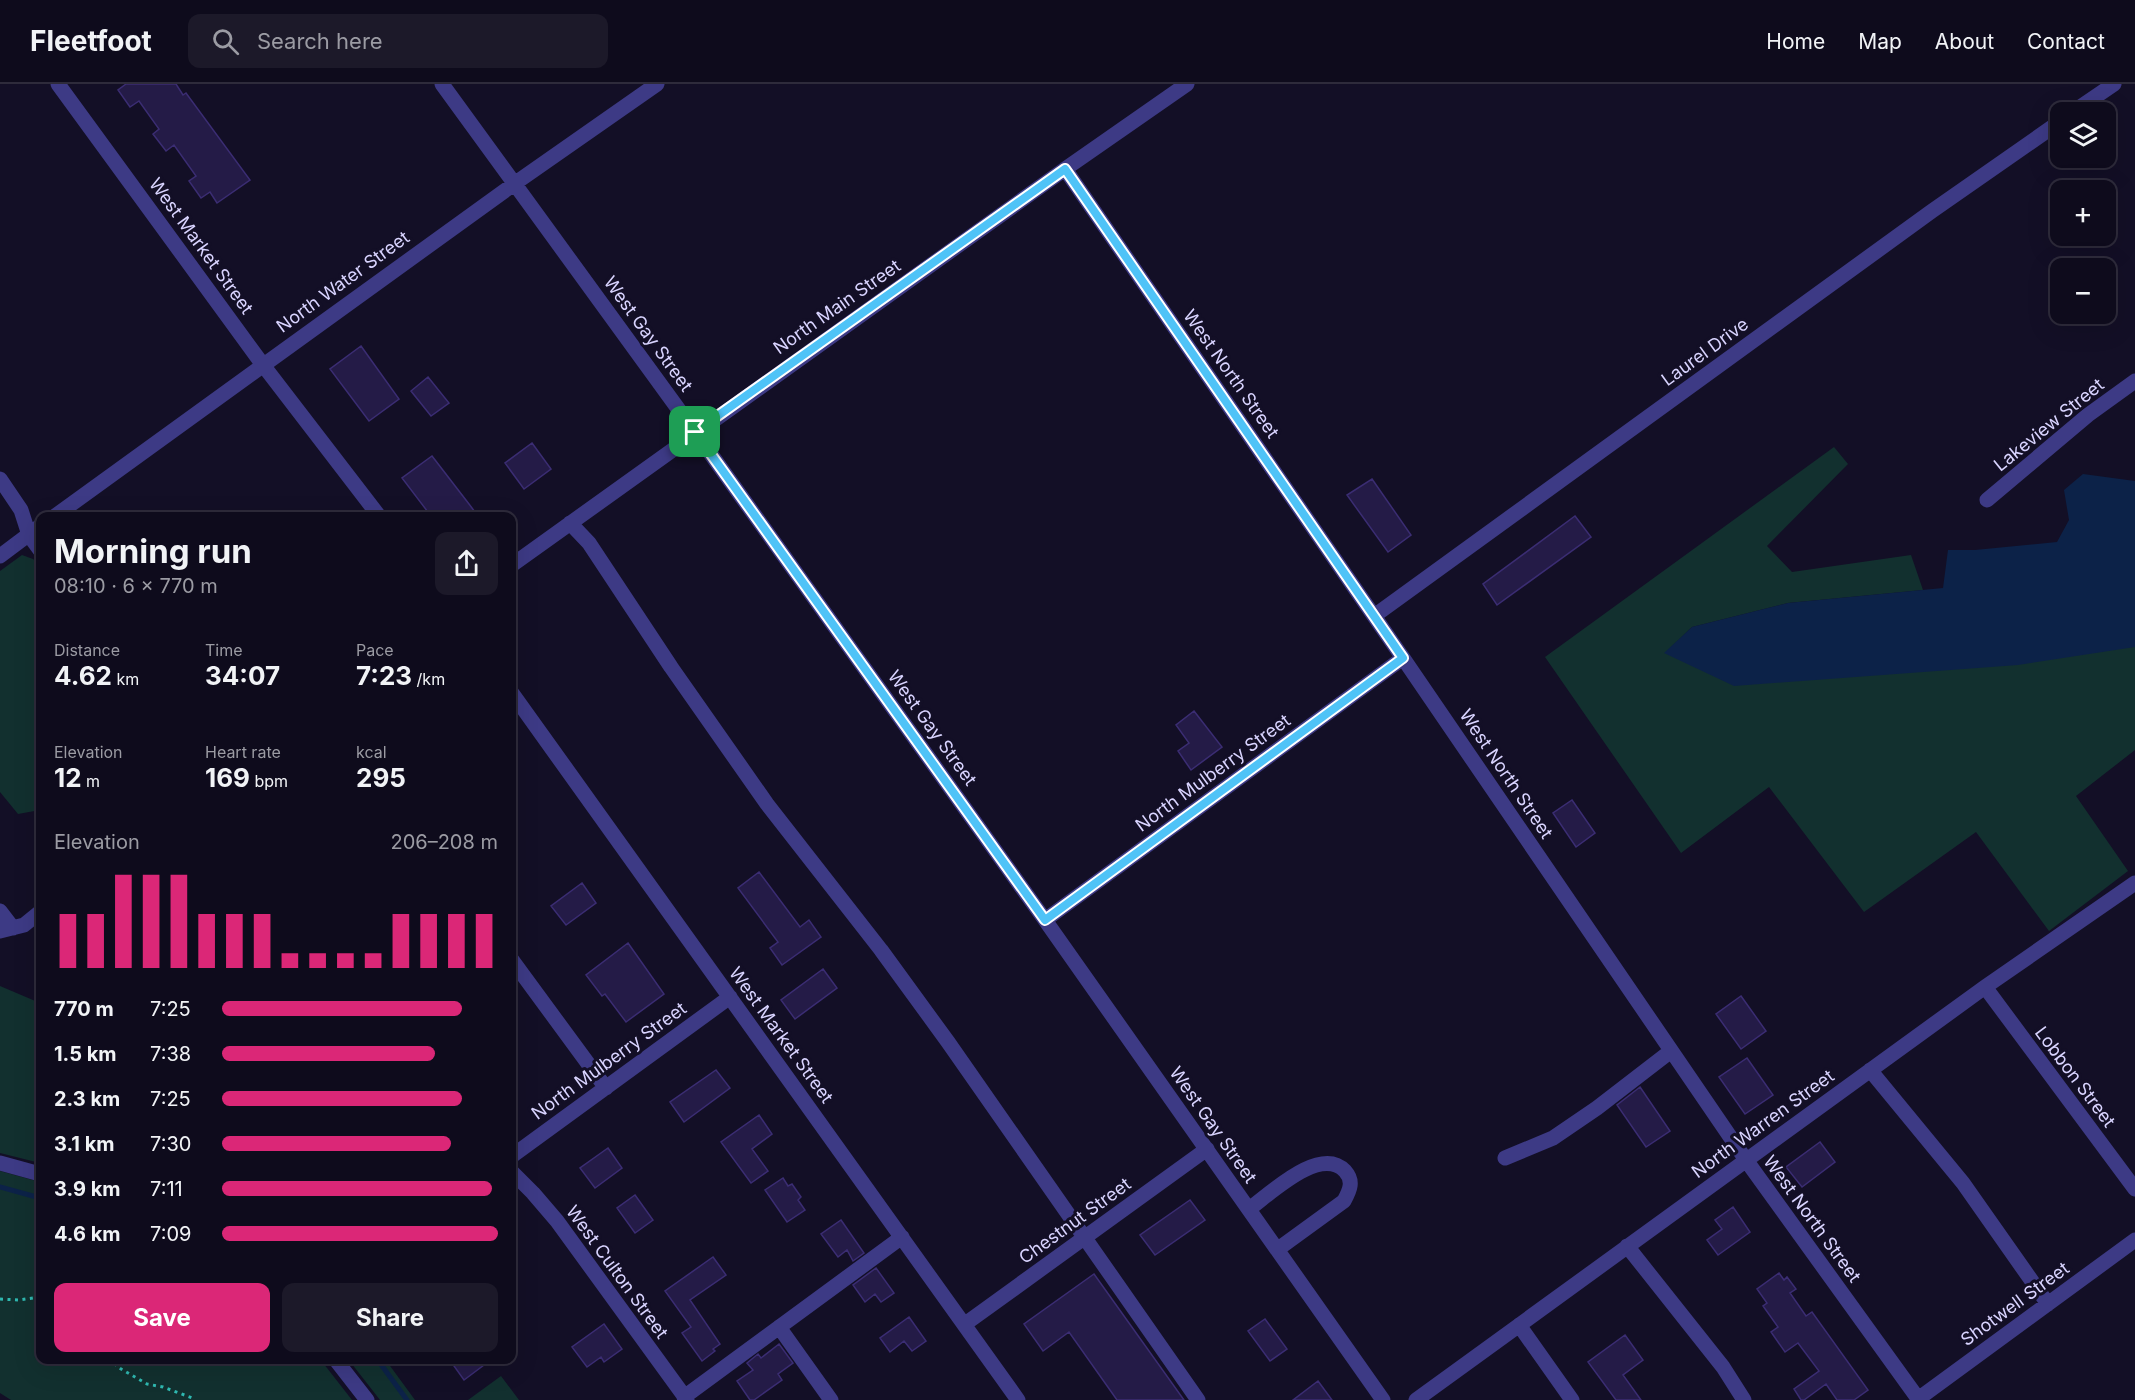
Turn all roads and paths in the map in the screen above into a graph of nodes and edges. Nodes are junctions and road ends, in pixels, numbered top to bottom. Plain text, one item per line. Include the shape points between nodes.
1 (58, 84) edge
2 (442, 84) edge
3 (657, 84) edge
4 (1187, 84) edge
5 (2114, 84) edge
6 (2088, 102) edge
7 (2050, 129) edge
8 (1065, 169) junction
9 (514, 184) junction
10 (263, 364) junction
11 (2135, 381) edge
12 (695, 432) junction
13 (0, 479) edge
14 (1987, 500) dead end
15 (60, 512) edge
16 (376, 512) edge
17 (570, 523) junction
18 (35, 531) edge
19 (0, 556) edge
20 (516, 561) edge
21 (1374, 616) junction
22 (1403, 658) junction
23 (516, 699) edge
24 (2135, 883) edge
25 (0, 911) edge
26 (36, 914) edge
27 (1045, 920) junction
28 (12, 928) edge
29 (516, 965) edge
30 (1985, 987) junction
31 (730, 997) junction
32 (1671, 1051) junction
33 (1870, 1070) junction
34 (606, 1088) junction
35 (1207, 1149) junction
36 (516, 1153) edge
37 (1505, 1158) dead end
38 (1746, 1160) junction
39 (0, 1163) edge
40 (36, 1173) edge
41 (516, 1176) edge
42 (2135, 1190) edge
43 (1249, 1209) junction
44 (903, 1237) junction
45 (1086, 1237) junction
46 (2135, 1240) edge
47 (1627, 1246) junction
48 (1278, 1249) junction
49 (36, 1298) edge
50 (0, 1299) edge
51 (2048, 1304) junction
52 (965, 1323) junction
53 (1519, 1325) junction
54 (778, 1327) junction
55 (114, 1364) edge
56 (339, 1364) edge
57 (685, 1398) edge
58 (195, 1399) edge
59 (367, 1400) edge
60 (831, 1400) edge
61 (1018, 1400) edge
62 (1198, 1400) edge
63 (1383, 1400) edge
64 (1416, 1400) edge
65 (1572, 1400) edge
66 (1744, 1400) edge
67 (1919, 1400) edge

1 - 10 street, West Market Street
2 - 9 street, West Gay Street
3 - 9 street, North Water Street
4 - 8 street, North Main Street
5 - 6 street
7 - 21 street, Laurel Drive
8 - 12 street, North Main Street
8 - 21 street, West North Street
9 - 10 street, North Water Street
9 - 12 street, West Gay Street
10 - 15 street, North Water Street
10 - 16 street, West Market Street
11 - 14 street, Lakeview Street
12 - 17 street, North Main Street
12 - 27 street, West Gay Street
13 - 18 street
17 - 20 street, North Main Street
17 - 45 street via 590,543 768,804 881,950
18 - 19 street
21 - 22 street, West North Street
22 - 27 street, North Mulberry Street
22 - 32 street, West North Street
23 - 31 street, West Market Street
24 - 30 street, North Warren Street
25 - 28 street
26 - 28 street
27 - 35 street, West Gay Street
29 - 34 street
30 - 33 street, North Warren Street
30 - 42 street, Lobbon Street
31 - 34 street, North Mulberry Street
31 - 44 street, West Market Street
32 - 37 street via 1553,1138
32 - 38 street, West North Street
33 - 38 street, North Warren Street
33 - 51 street via 1963,1184
34 - 36 street, North Mulberry Street
35 - 43 street, West Gay Street
35 - 45 street, Chestnut Street
38 - 47 street, North Warren Street
38 - 67 street, West North Street
39 - 40 street
41 - 57 street, West Culton Street via 557,1221
43 - 48 street, West Gay Street
43 - 48 street via 1306,1168 1323,1163 1339,1165 1349,1176 1351,1189 1344,1200
44 - 52 street, West Market Street
44 - 54 street
45 - 52 street, Chestnut Street
45 - 62 street
46 - 51 street, Shotwell Street
47 - 53 street, North Warren Street
47 - 66 street via 1723,1367
48 - 63 street, West Gay Street
49 - 50 path
51 - 67 street, Shotwell Street
52 - 61 street, West Market Street
53 - 64 street, North Warren Street
53 - 65 street
54 - 57 street
54 - 60 street
55 - 58 path via 147,1384
56 - 59 street

